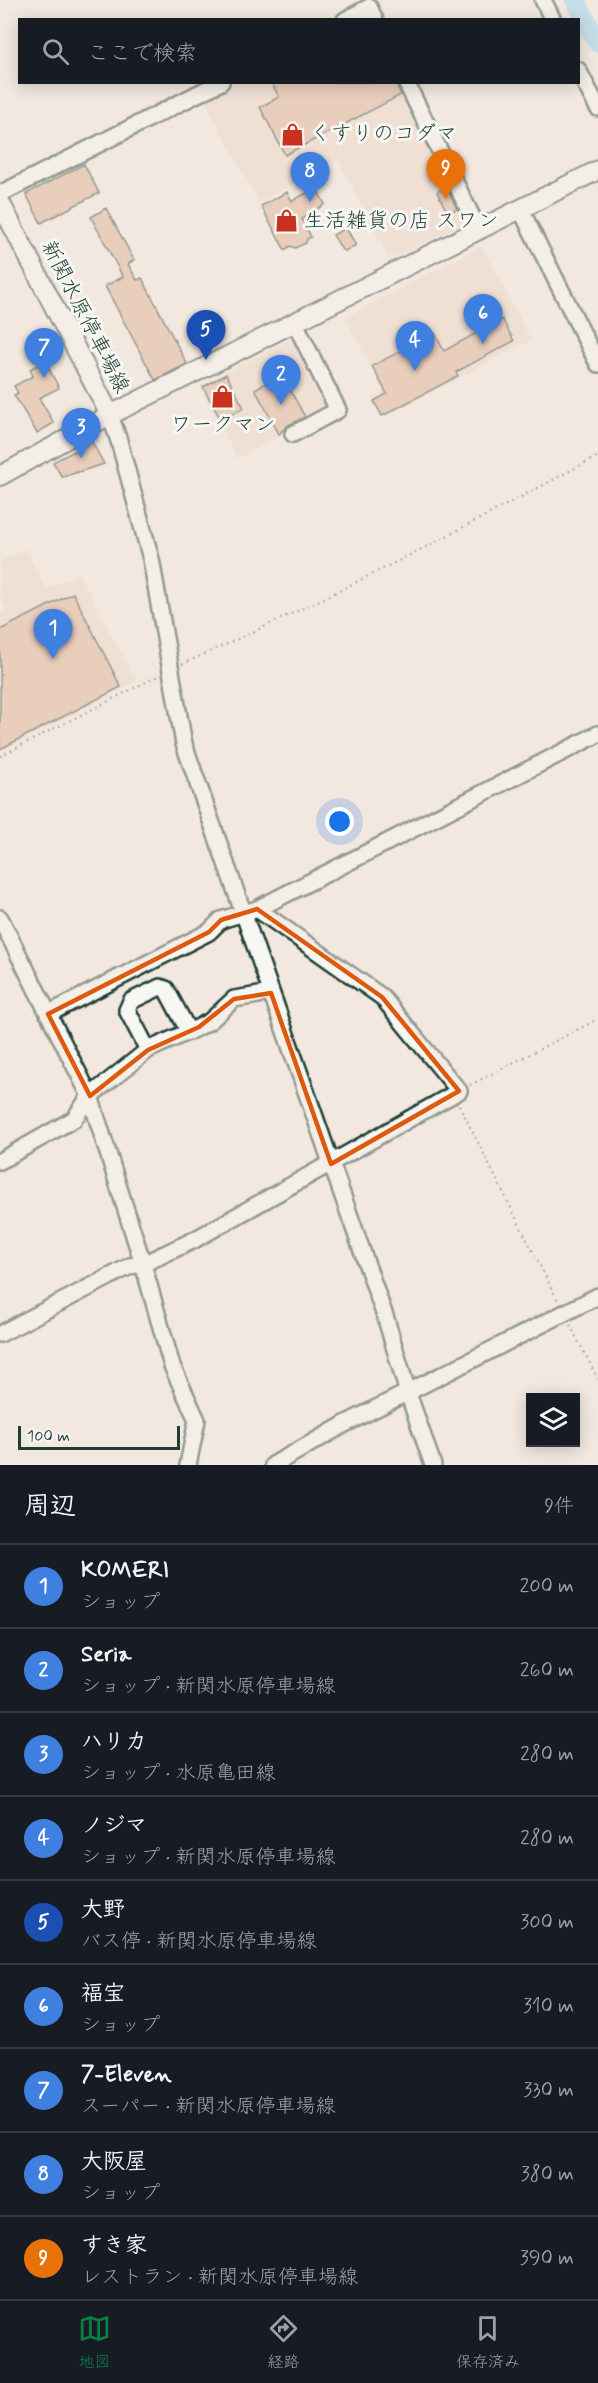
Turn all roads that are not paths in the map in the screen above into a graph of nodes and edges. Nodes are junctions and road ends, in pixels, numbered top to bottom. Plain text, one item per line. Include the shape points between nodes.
1 (543, 0) edge
2 (349, 18) edge
3 (374, 18) edge
4 (552, 18) edge
5 (580, 72) edge
6 (216, 84) edge
7 (407, 84) edge
8 (598, 108) edge
9 (598, 170) edge
10 (0, 194) edge
11 (0, 202) edge
12 (521, 210) junction
13 (478, 231) junction
14 (295, 323) junction
15 (598, 364) edge
16 (110, 416) junction
17 (293, 434) dead end
18 (0, 476) edge
19 (598, 734) edge
20 (250, 911) junction
21 (0, 918) edge
22 (271, 993) junction
23 (48, 1014) junction
24 (189, 1032) junction
25 (148, 1050) junction
26 (90, 1096) junction
27 (0, 1161) edge
28 (331, 1164) junction
29 (143, 1264) junction
30 (598, 1296) edge
31 (0, 1334) edge
32 (408, 1393) junction
33 (189, 1465) edge
34 (273, 1465) edge
35 (433, 1465) edge

1 - 4 street
2 - 3 street via 369,7
5 - 8 street
6 - 10 street
7 - 13 street
9 - 12 main road, 新関水原停車場線
11 - 16 main road, 新関水原停車場線
12 - 13 main road, 新関水原停車場線
12 - 15 street
13 - 14 main road, 新関水原停車場線
14 - 16 main road, 新関水原停車場線
14 - 17 street via 338,410
16 - 18 main road
16 - 20 street via 151,559 184,744
19 - 20 street
20 - 22 street
20 - 23 street via 221,920 209,932
20 - 28 street via 382,997 457,1093
21 - 23 street
22 - 24 street via 234,999 210,1021
22 - 28 street
23 - 26 street
24 - 25 street
24 - 25 street via 166,989 160,987 131,1001 127,1010
25 - 26 street
26 - 27 street via 74,1119
26 - 29 street
28 - 29 street
28 - 32 street
29 - 31 street via 130,1266
29 - 33 street via 172,1366 197,1420
30 - 32 street
32 - 34 street
32 - 35 street

